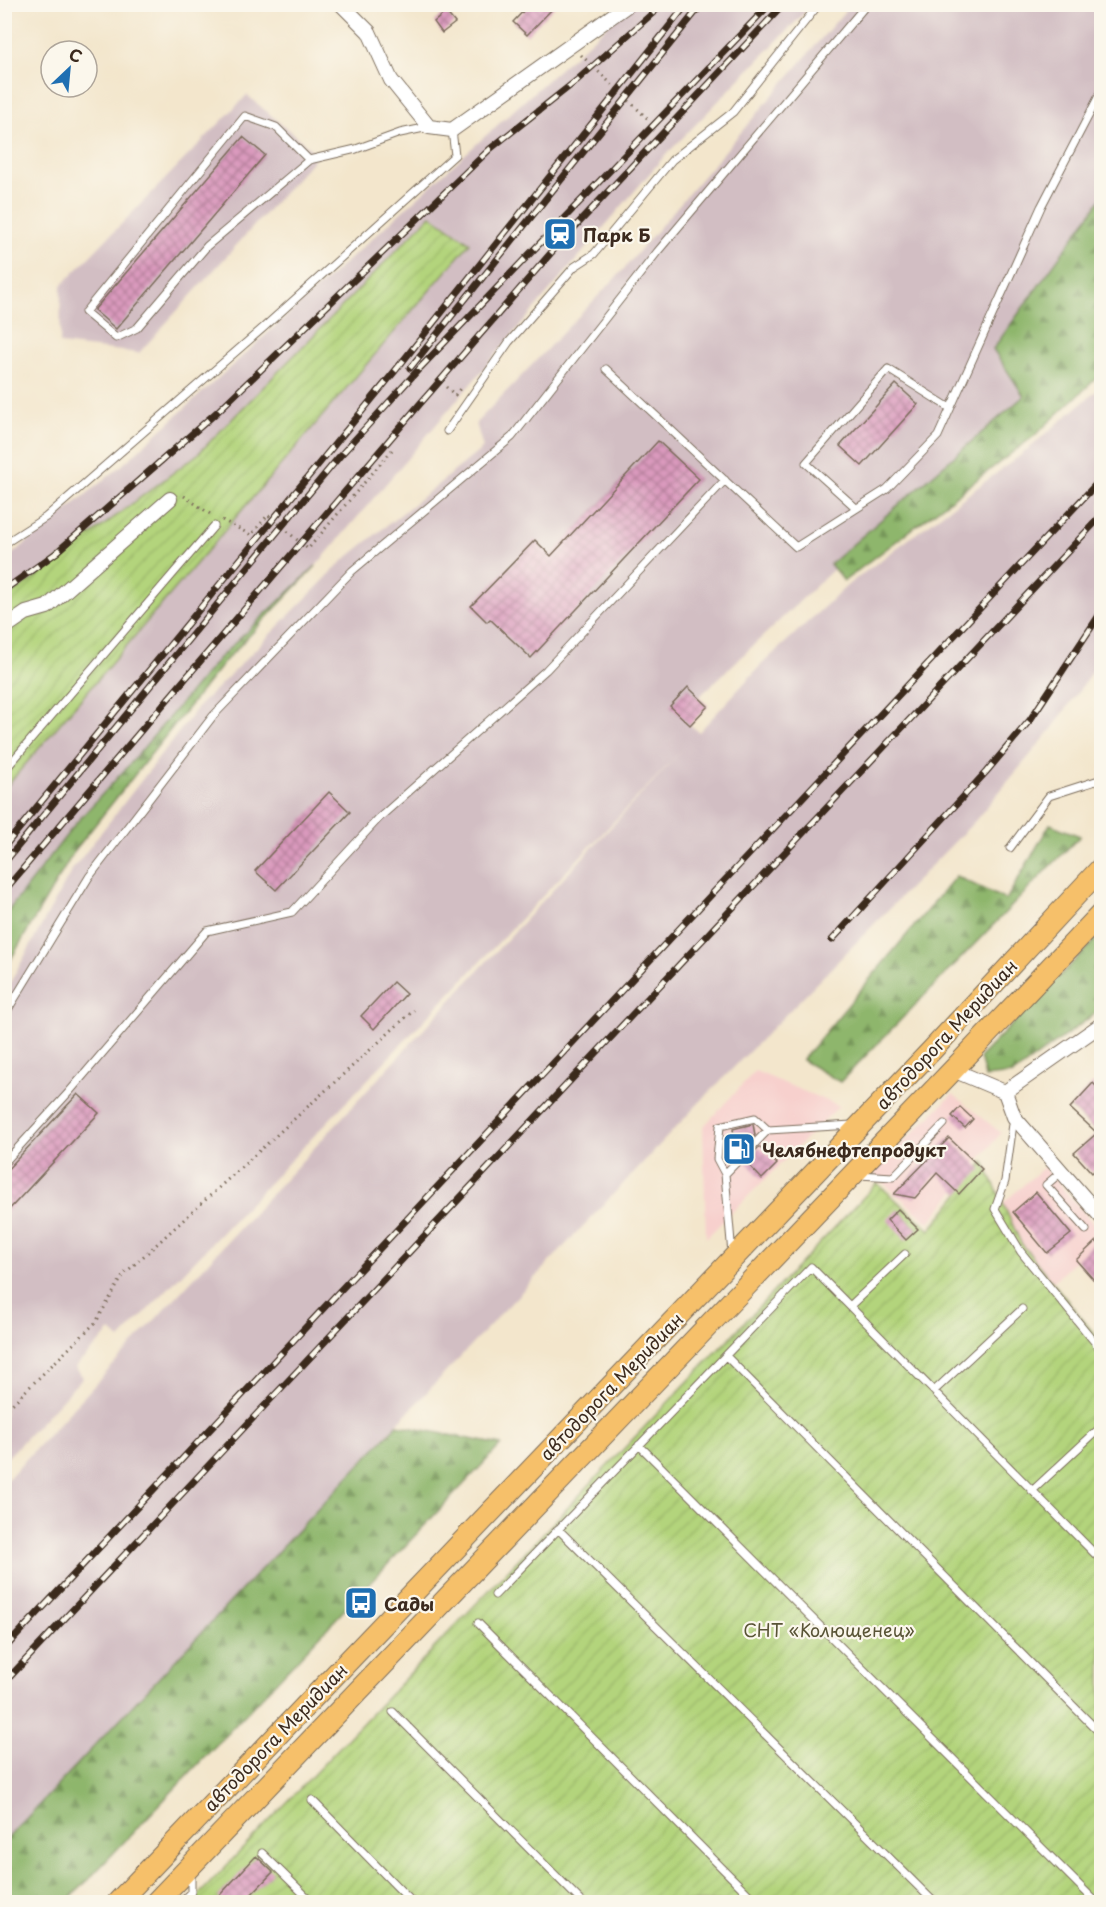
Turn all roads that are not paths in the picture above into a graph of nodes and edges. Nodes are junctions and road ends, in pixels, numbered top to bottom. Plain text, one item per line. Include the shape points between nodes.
1 (341, 4) edge
2 (629, 4) edge
3 (819, 4) edge
4 (867, 4) edge
5 (1101, 90) edge
6 (429, 127) junction
7 (452, 130) junction
8 (309, 160) junction
9 (606, 369) dead end
10 (950, 408) junction
11 (447, 431) dead end
12 (725, 480) junction
13 (170, 499) road end
14 (855, 507) junction
15 (214, 526) dead end
16 (4, 544) edge
17 (4, 628) edge
18 (4, 771) edge
19 (1101, 779) edge
20 (1010, 848) dead end
21 (1101, 867) edge
22 (1101, 912) edge
23 (4, 1016) edge
24 (1101, 1024) edge
25 (932, 1050) junction
26 (953, 1071) junction
27 (1005, 1092) junction
28 (1014, 1117) junction
29 (944, 1124) dead end
30 (861, 1125) junction
31 (768, 1130) junction
32 (4, 1163) edge
33 (1061, 1172) junction
34 (725, 1174) junction
35 (854, 1174) junction
36 (1101, 1218) edge
37 (1086, 1230) dead end
38 (905, 1254) dead end
39 (732, 1259) junction
40 (850, 1306) junction
41 (1022, 1309) dead end
42 (1101, 1351) edge
43 (726, 1356) junction
44 (934, 1391) junction
45 (1101, 1426) edge
46 (639, 1445) junction
47 (1032, 1491) junction
48 (558, 1529) junction
49 (1101, 1562) edge
50 (495, 1595) dead end
51 (478, 1623) dead end
52 (393, 1712) dead end
53 (1101, 1734) edge
54 (312, 1800) dead end
55 (262, 1853) dead end
56 (191, 1866) junction
57 (117, 1902) edge
58 (156, 1902) edge
59 (181, 1902) edge
60 (312, 1902) edge
61 (412, 1902) edge
62 (582, 1902) edge
63 (756, 1902) edge
64 (934, 1902) edge
65 (1096, 1902) edge

1 - 6 street via 369,32 391,80
2 - 7 street
3 - 11 lane via 733,112 672,160 594,254 574,267 509,342
4 - 23 lane via 658,251 512,437 352,571 213,716 89,877
5 - 10 lane via 1041,207
6 - 7 street
6 - 8 lane
7 - 16 lane via 455,155 46,517
8 - 8 lane via 207,246 137,328 116,338 85,312 245,116 276,127
9 - 12 lane
10 - 14 lane via 938,436 887,489
10 - 14 lane via 888,369 806,463
12 - 14 lane via 795,547
12 - 32 lane via 546,670 379,818 292,912 207,931
13 - 17 street via 47,607 26,613
15 - 18 lane
19 - 20 lane via 1049,796
21 - 25 main road, автодорога Меридиан
22 - 26 main road, автодорога Меридиан
24 - 27 street
25 - 26 main road
25 - 30 main road, автодорога Меридиан
26 - 27 street
26 - 35 main road, автодорога Меридиан
27 - 28 street
28 - 33 street
28 - 42 lane via 1005,1180 995,1209 1021,1252
29 - 35 lane via 893,1177
30 - 31 lane
30 - 39 main road, автодорога Меридиан
31 - 34 lane
31 - 34 lane via 755,1118 720,1126 717,1159
33 - 36 street
33 - 37 lane via 1046,1185
34 - 39 lane
35 - 56 main road, автодорога Меридиан
38 - 40 lane
39 - 57 main road, автодорога Меридиан
40 - 43 lane via 811,1267
40 - 44 lane
41 - 44 lane
43 - 46 lane
43 - 53 lane
44 - 47 lane
45 - 47 lane
46 - 48 lane
46 - 65 lane
47 - 49 lane
48 - 50 lane
48 - 64 lane
51 - 63 lane
52 - 62 lane
54 - 61 lane
55 - 60 lane
56 - 58 main road, автодорога Меридиан
56 - 59 lane via 190,1892

